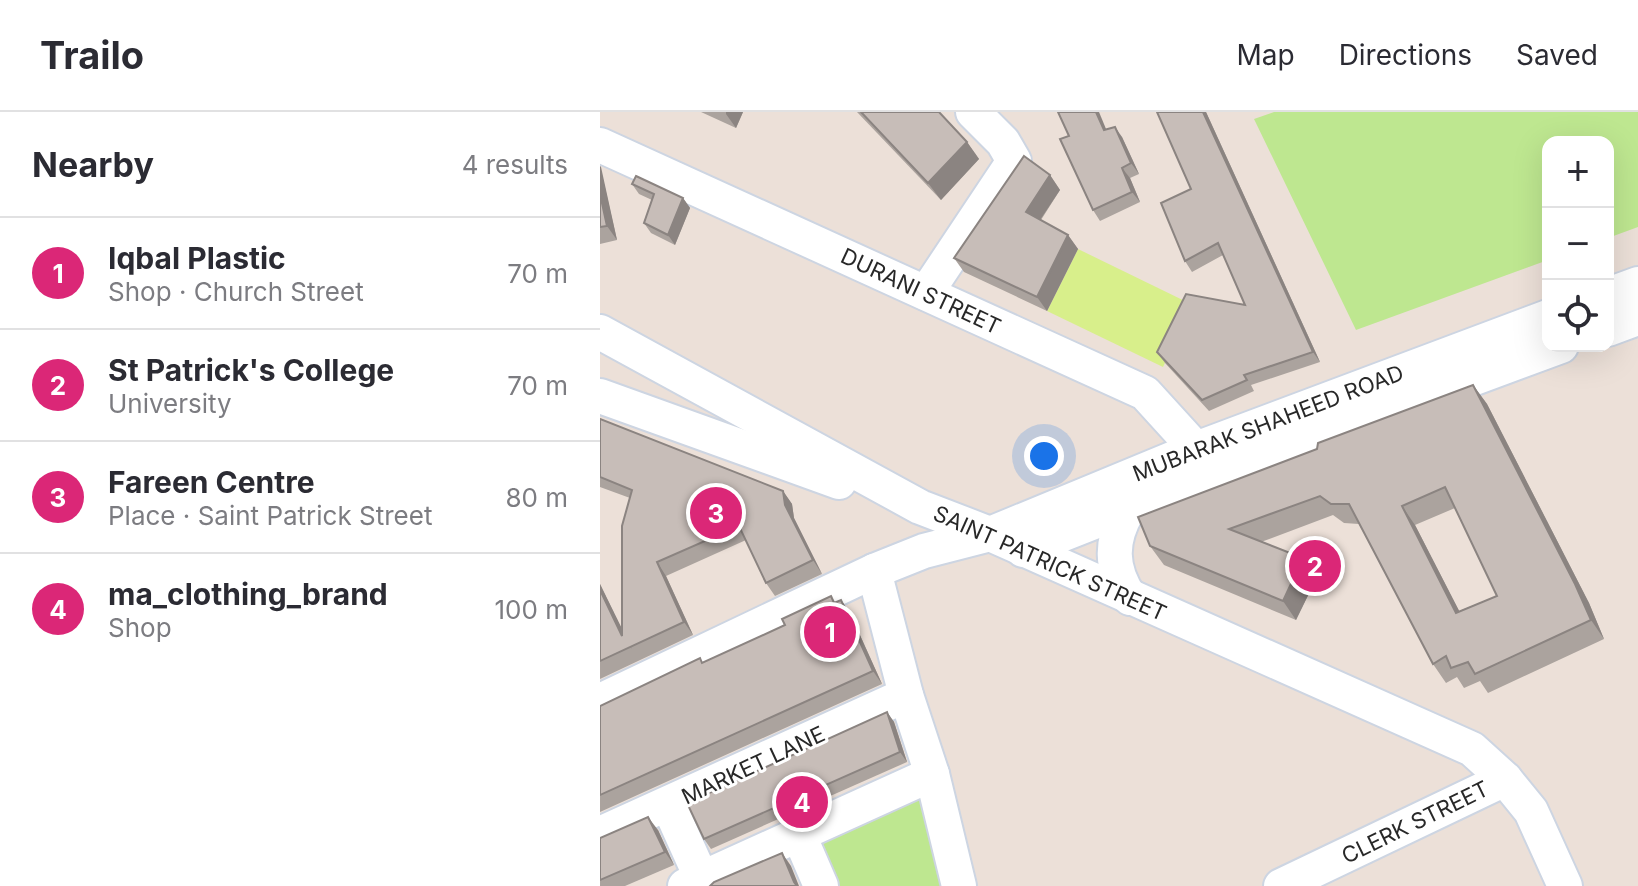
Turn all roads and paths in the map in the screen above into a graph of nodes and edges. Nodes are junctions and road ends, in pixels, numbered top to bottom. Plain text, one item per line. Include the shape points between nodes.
1 (973, 112) edge
2 (600, 145) edge
3 (1638, 284) edge
4 (926, 293) junction
5 (1614, 293) edge
6 (1638, 318) edge
7 (1542, 320) edge
8 (1614, 327) edge
9 (600, 332) edge
10 (1543, 352) edge
11 (600, 396) edge
12 (1204, 462) junction
13 (920, 507) junction
14 (1128, 510) junction
15 (990, 534) junction
16 (1023, 550) junction
17 (874, 571) junction
18 (1130, 598) junction
19 (906, 695) junction
20 (600, 701) edge
21 (932, 774) junction
22 (1505, 779) junction
23 (668, 804) junction
24 (600, 834) edge
25 (799, 835) junction
26 (697, 883) edge
27 (821, 886) edge
28 (959, 886) edge
29 (1281, 886) edge
30 (1565, 886) edge

1 - 4 street via 1014,161
2 - 4 street, DURANI STREET
3 - 5 street
4 - 12 street, DURANI STREET via 1145,393
6 - 8 street
7 - 12 street, MUBARAK SHAHEED ROAD
9 - 13 street, SAINT PATRICK STREET
10 - 12 street, MUBARAK SHAHEED ROAD
11 - 13 street
12 - 14 street, MUBARAK SHAHEED ROAD
12 - 15 street, MUBARAK SHAHEED ROAD
13 - 15 street, SAINT PATRICK STREET
14 - 16 street, MUBARAK SHAHEED ROAD
14 - 18 street via 1113,555
15 - 16 street, SAINT PATRICK STREET
15 - 17 street, MUBARAK SHAHEED ROAD
16 - 18 street, SAINT PATRICK STREET
17 - 19 street
17 - 20 street, MUBARAK SHAHEED ROAD
18 - 22 street, SAINT PATRICK STREET via 1472,749
19 - 21 street
19 - 23 street, MARKET LANE
21 - 25 street
21 - 28 street
22 - 29 street, CLERK STREET
22 - 30 street, SAINT PATRICK STREET via 1531,811
23 - 24 street, MARKET LANE
23 - 26 street
25 - 26 street
25 - 27 street

